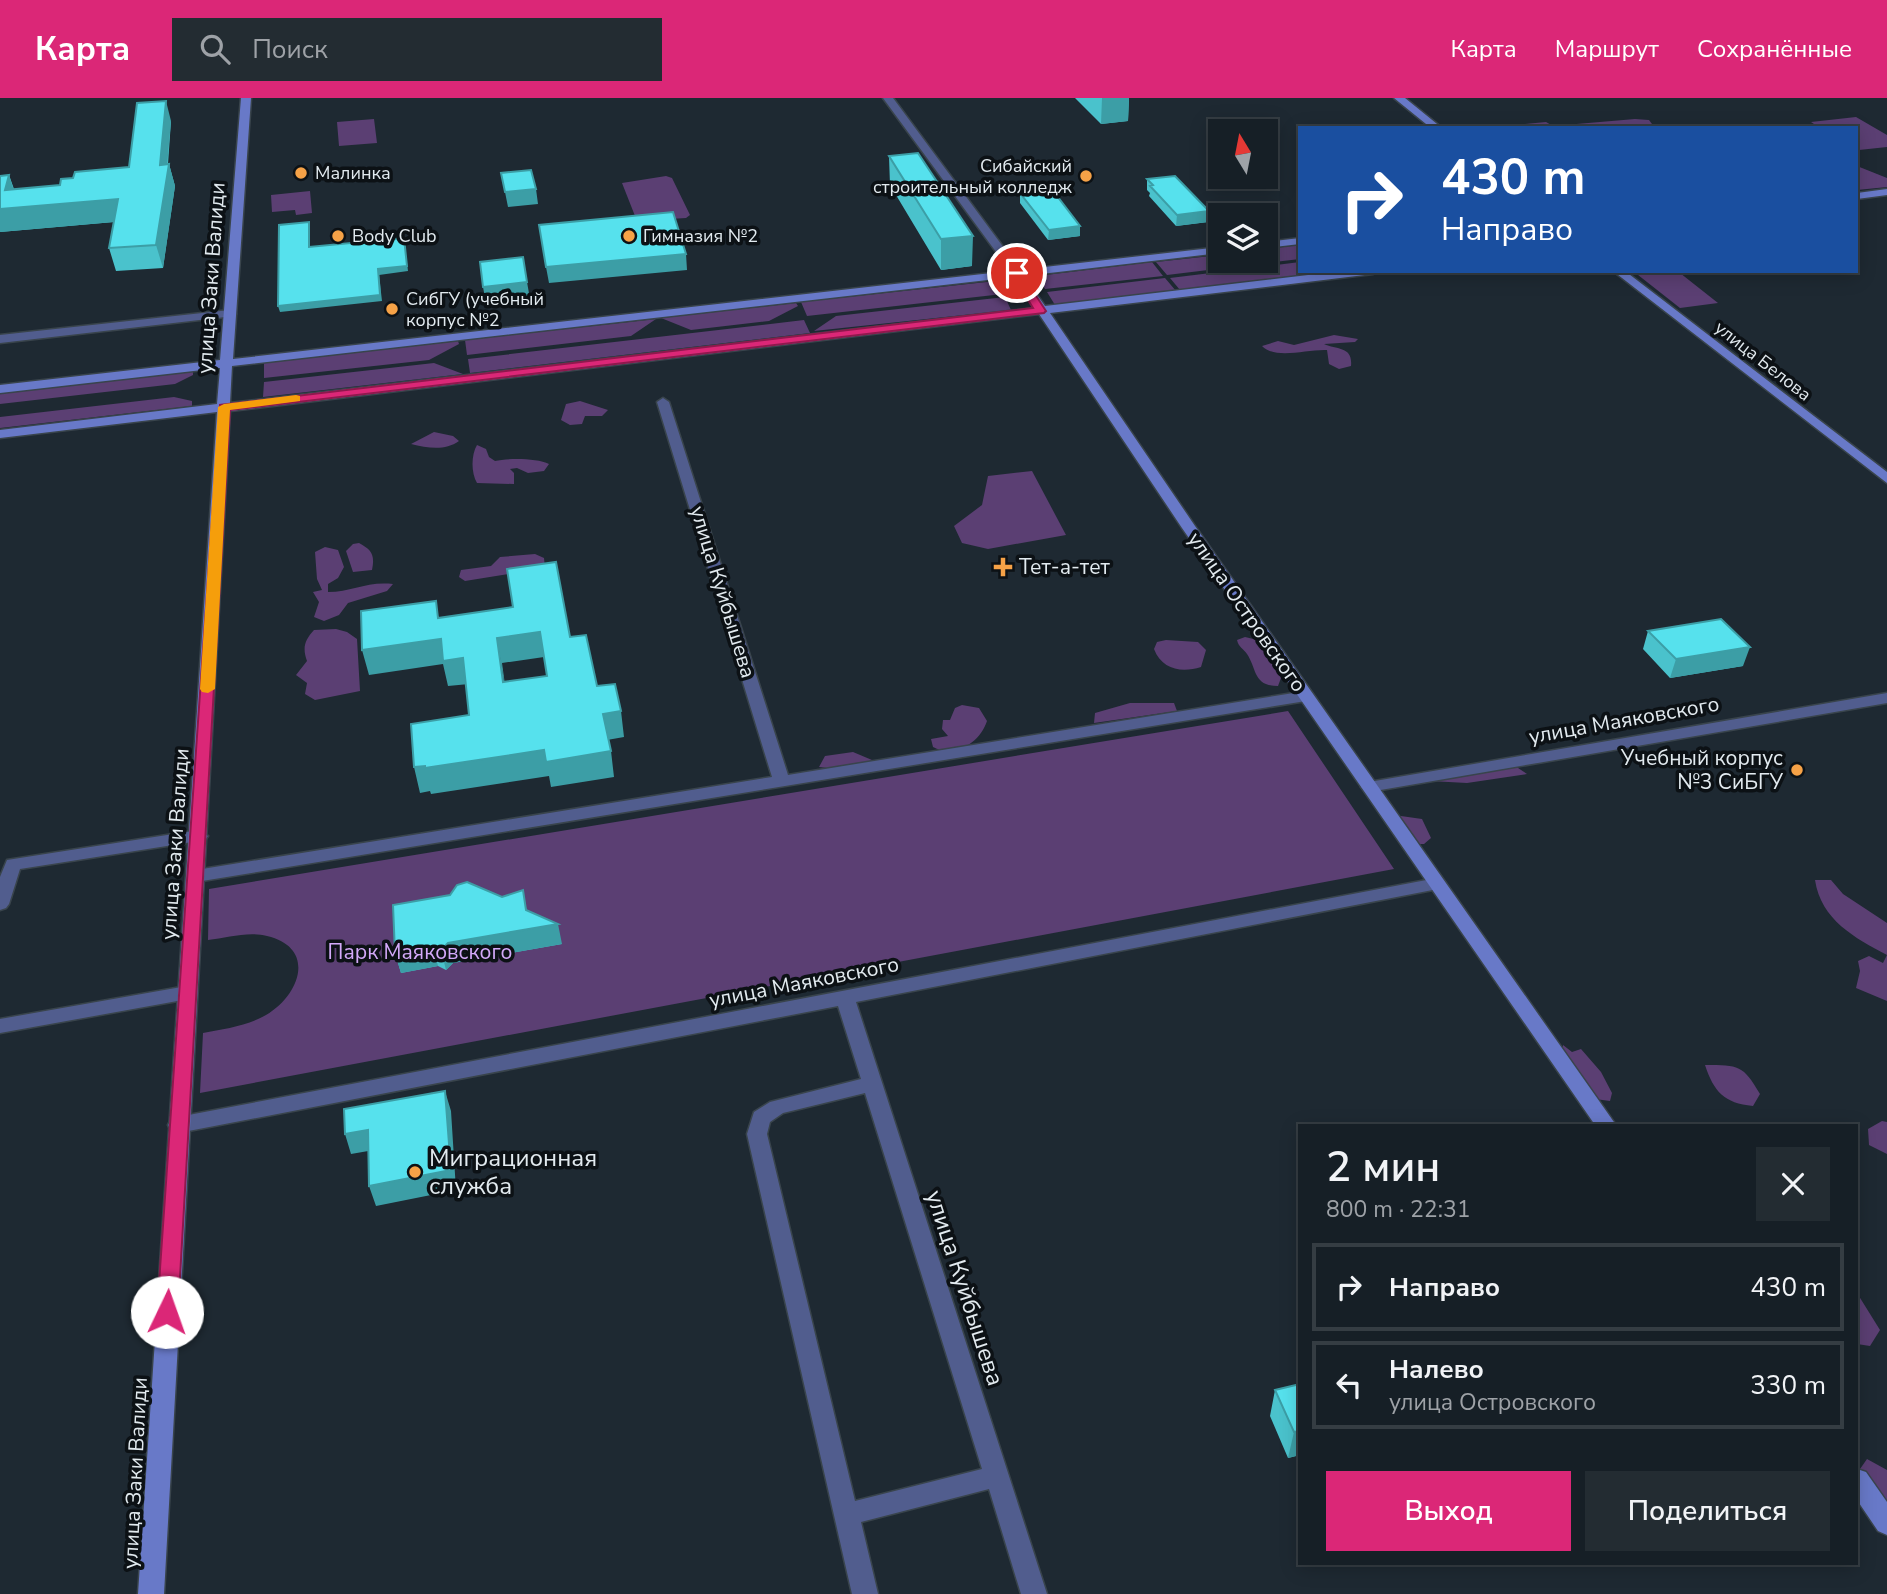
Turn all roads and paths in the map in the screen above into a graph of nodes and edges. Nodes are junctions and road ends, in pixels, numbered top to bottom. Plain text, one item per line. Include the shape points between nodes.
1 (246, 98) edge
2 (888, 98) edge
3 (1403, 100) edge
4 (1435, 126) edge
5 (1887, 192) edge
6 (1858, 196) edge
7 (1298, 241) edge
8 (1278, 244) edge
9 (1208, 251) edge
10 (1017, 273) junction
11 (1356, 273) edge
12 (1621, 273) edge
13 (1040, 311) junction
14 (230, 314) junction
15 (0, 339) edge
16 (227, 363) junction
17 (0, 389) edge
18 (663, 402) dead end
19 (224, 407) junction
20 (0, 434) edge
21 (1887, 479) edge
22 (1306, 696) junction
23 (1887, 698) edge
24 (782, 782) junction
25 (1369, 787) junction
26 (199, 836) junction
27 (197, 876) junction
28 (1437, 884) junction
29 (0, 904) edge
30 (187, 993) junction
31 (845, 997) junction
32 (0, 1026) edge
33 (873, 1084) junction
34 (1605, 1124) edge
35 (178, 1125) junction
36 (997, 1476) junction
37 (1858, 1481) edge
38 (845, 1515) junction
39 (1887, 1523) edge
40 (151, 1594) edge
41 (864, 1594) edge
42 (1034, 1594) edge

1 - 14 street, улица Заки Валиди
2 - 10 street, улица Островского
3 - 4 street
5 - 6 street
7 - 8 street
9 - 10 street
10 - 13 street, улица Островского
10 - 16 street
11 - 13 street
12 - 21 street, улица Белова
13 - 19 street
13 - 22 street, улица Островского
14 - 15 street
14 - 16 street, улица Заки Валиди
16 - 17 street
16 - 19 street, улица Заки Валиди
18 - 24 street, улица Куйбышева
19 - 20 street
19 - 26 street, улица Заки Валиди
22 - 24 street
22 - 25 street, улица Островского
23 - 25 street, улица Маяковского
24 - 27 street
25 - 28 street, улица Островского
26 - 27 street, улица Заки Валиди
26 - 29 street via 13,864
27 - 30 street, улица Заки Валиди
28 - 31 street, улица Маяковского
28 - 34 street, улица Островского
30 - 32 street
30 - 35 street, улица Заки Валиди
31 - 33 street, улица Куйбышева
31 - 35 street, улица Маяковского
33 - 36 street, улица Куйбышева
33 - 38 street via 776,1107 761,1118 757,1134
35 - 40 street, улица Заки Валиди
36 - 38 street
36 - 42 street, улица Куйбышева
37 - 39 street
38 - 41 street

